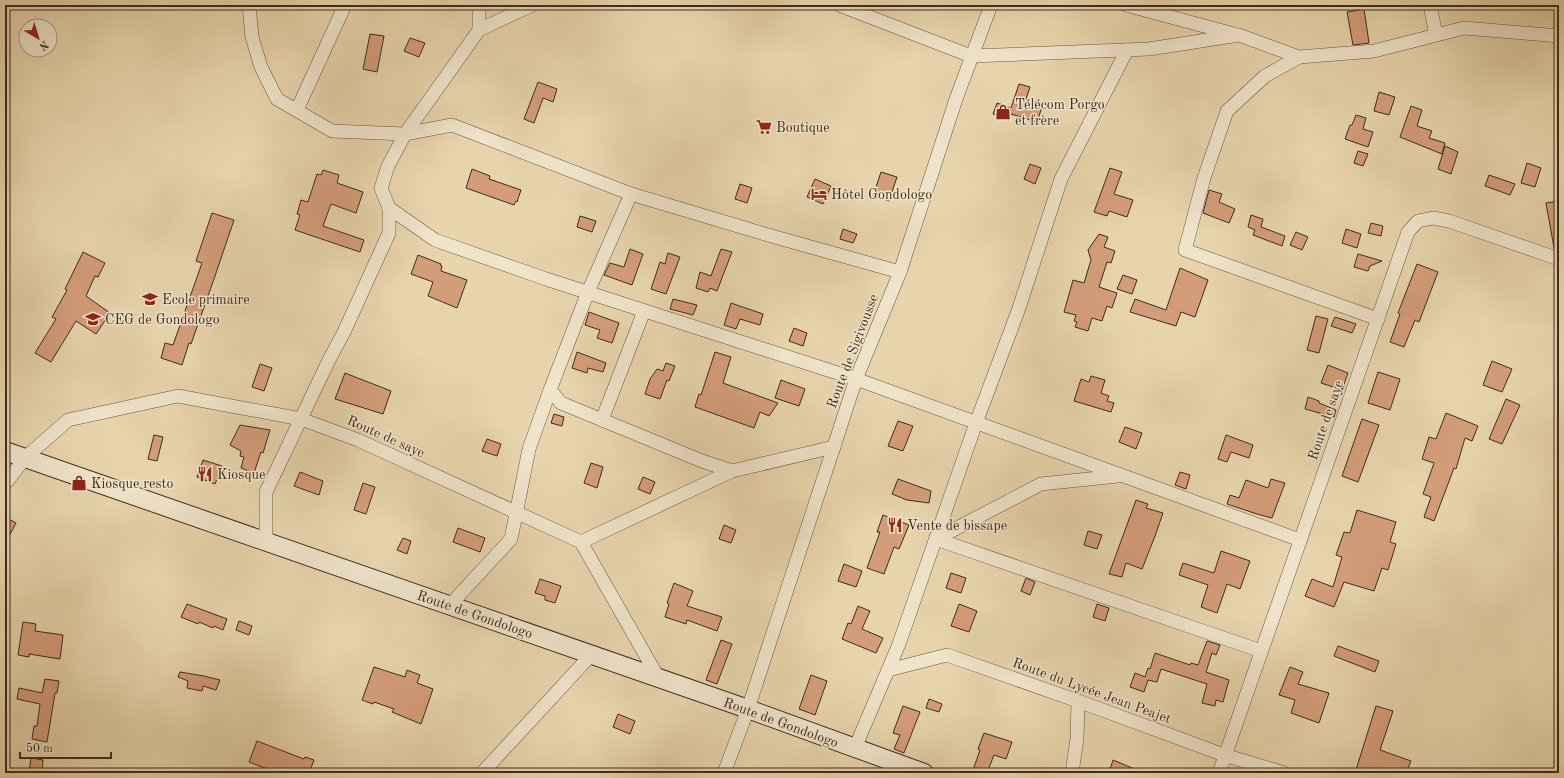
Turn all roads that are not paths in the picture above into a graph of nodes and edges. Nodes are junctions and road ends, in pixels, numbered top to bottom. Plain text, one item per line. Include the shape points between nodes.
1 (248, 5) edge
2 (345, 5) edge
3 (479, 5) edge
4 (532, 5) edge
5 (839, 5) edge
6 (991, 5) edge
7 (1126, 5) edge
8 (1430, 5) edge
9 (479, 30) junction
10 (1239, 35) junction
11 (1436, 35) junction
12 (1559, 36) edge
13 (1128, 50) junction
14 (971, 56) junction
15 (1299, 57) junction
16 (297, 110) junction
17 (405, 134) junction
18 (631, 194) junction
19 (389, 208) junction
20 (1559, 259) edge
21 (900, 272) junction
22 (588, 292) junction
23 (644, 311) junction
24 (1378, 319) junction
25 (856, 379) junction
26 (550, 390) junction
27 (301, 419) junction
28 (602, 420) junction
29 (976, 423) junction
30 (834, 447) junction
31 (5, 451) edge
32 (26, 457) junction
33 (732, 471) junction
34 (1123, 476) junction
35 (5, 484) edge
36 (516, 513) junction
37 (936, 539) junction
38 (1300, 540) junction
39 (266, 541) junction
40 (582, 542) junction
41 (450, 605) junction
42 (1261, 651) junction
43 (591, 655) junction
44 (888, 670) junction
45 (659, 679) junction
46 (1078, 701) junction
47 (748, 710) junction
48 (855, 748) junction
49 (1224, 755) junction
50 (482, 773) edge
51 (724, 773) edge
52 (924, 773) edge
53 (1072, 773) edge
54 (1219, 773) edge
55 (1284, 773) edge

1 - 16 street via 252,36 261,67 277,99
2 - 16 street
3 - 9 street
4 - 9 street
5 - 14 street
6 - 14 street, Route de Sigivousse
7 - 10 street
8 - 11 street
9 - 17 street
10 - 13 street
10 - 15 street
11 - 12 street via 1464,28
11 - 15 street via 1374,51
13 - 14 street
13 - 29 street via 1061,179 1018,311
14 - 21 street, Route de Sigivousse
15 - 24 street via 1265,76 1227,111 1204,178 1185,250
16 - 17 street via 332,131
17 - 18 street via 452,125
17 - 19 street via 388,166 381,188
18 - 21 street
18 - 22 street
19 - 22 street via 435,240
19 - 27 street via 389,233
20 - 24 street, Route de saye via 1449,221 1433,218 1418,221 1408,232
21 - 25 street, Route de Sigivousse
22 - 23 street
22 - 26 street
23 - 25 street
23 - 28 street
24 - 38 street, Route de saye
25 - 29 street
25 - 30 street, Route de Sigivousse
26 - 28 street via 561,403
26 - 36 street via 529,449
27 - 32 street, Route de saye via 178,396 68,420
27 - 36 street, Route de saye via 358,440
27 - 39 street via 266,492
28 - 33 street
29 - 34 street
29 - 37 street
30 - 33 street
30 - 47 street, Route de Sigivousse
31 - 32 street, Route de Gondologo
32 - 35 street, Route de saye
32 - 39 street, Route de Gondologo
33 - 40 street
34 - 37 street via 1041,484
34 - 38 street
36 - 40 street, Route de saye
36 - 41 street via 511,539
37 - 42 street
37 - 44 street
38 - 42 street, Route de saye
39 - 41 street, Route de Gondologo
40 - 45 street
41 - 43 street, Route de Gondologo
42 - 49 street, Route de saye
43 - 45 street, Route de Gondologo
43 - 50 street
44 - 46 street, Route du Lycée Jean Peajet via 947,655
44 - 48 street
45 - 47 street, Route de Gondologo
46 - 49 street, Route du Lycée Jean Peajet
46 - 53 street via 1077,739
47 - 48 street, Route de Gondologo
47 - 51 street, Route de Sigivousse
48 - 52 street, Route de Gondologo
49 - 54 street, Route de saye
49 - 55 street, Route du Lycée Jean Peajet

